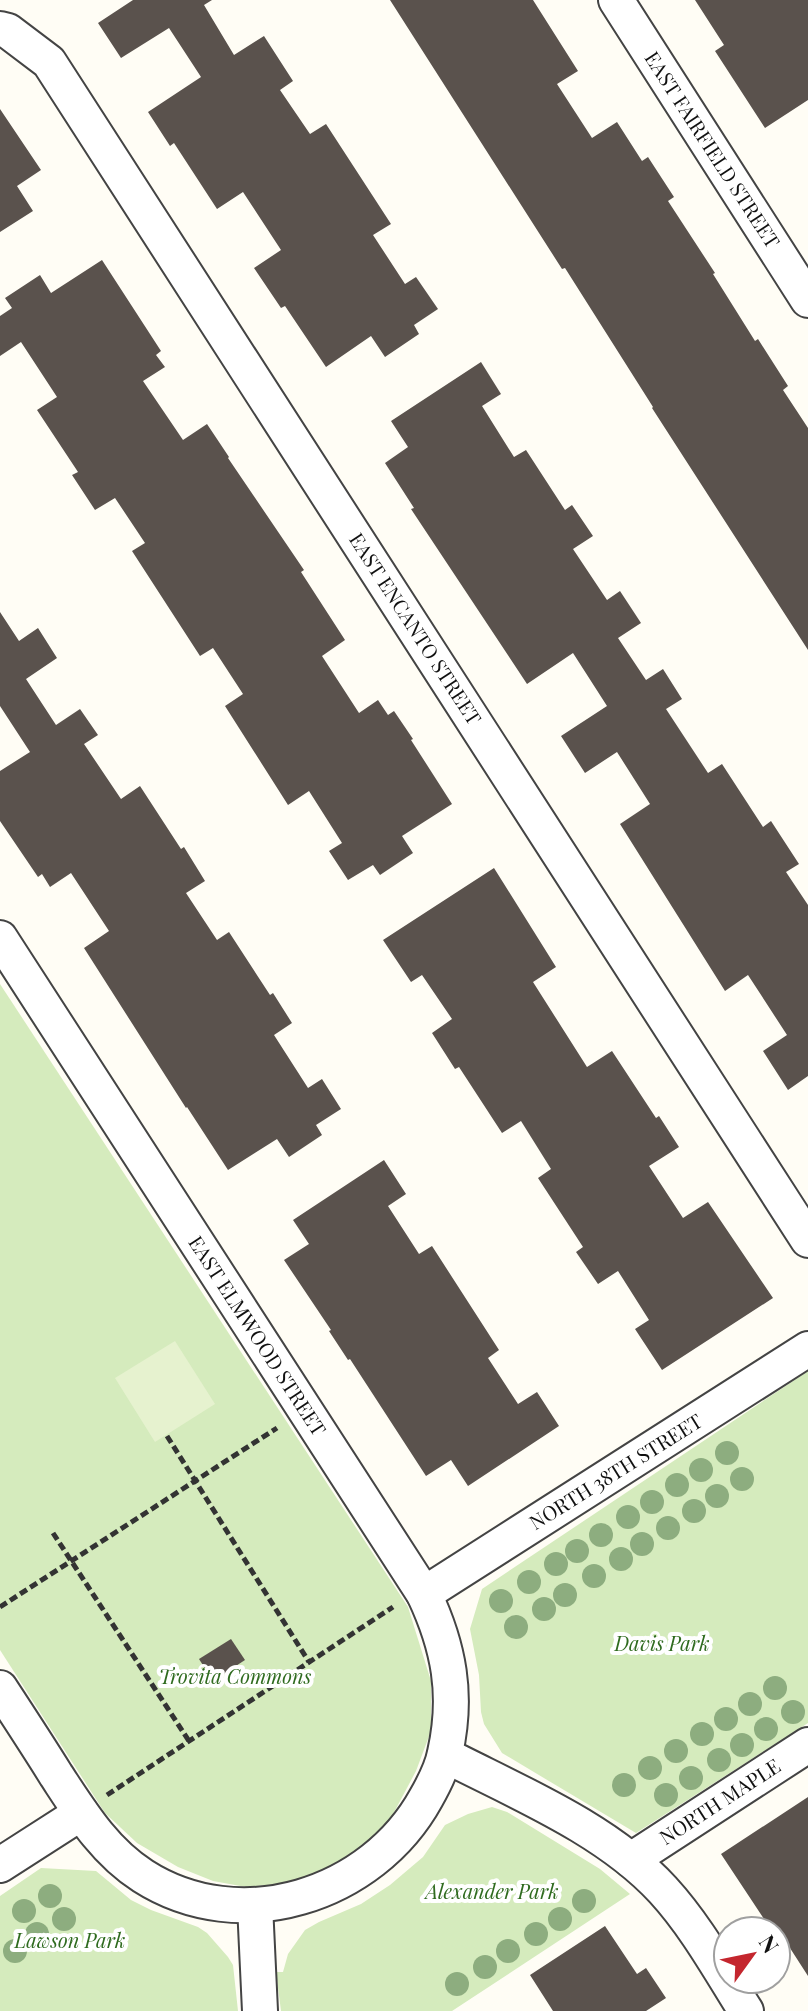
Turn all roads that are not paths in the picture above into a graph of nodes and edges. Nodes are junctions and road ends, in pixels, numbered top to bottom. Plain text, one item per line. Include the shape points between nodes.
1 (616, 0) edge
2 (4, 30) edge
3 (808, 300) edge
4 (0, 938) edge
5 (808, 1240) edge
6 (808, 1349) edge
7 (422, 1592) junction
8 (0, 1688) edge
9 (808, 1745) edge
10 (445, 1755) junction
11 (81, 1813) junction
12 (631, 1860) junction
13 (0, 1865) edge
14 (255, 1905) junction
15 (260, 2011) edge
16 (746, 2011) edge

1 - 3 street, EAST FAIRFIELD STREET
2 - 5 street, EAST ENCANTO STREET via 49,62
4 - 7 street, EAST ELMWOOD STREET
6 - 7 street, NORTH 38TH STREET
7 - 10 street, EAST ELMWOOD STREET via 437,1622 451,1680
8 - 11 street, EAST ELMWOOD STREET
9 - 12 street, NORTH MAPLE
10 - 12 street via 535,1801
10 - 14 street, EAST ELMWOOD STREET via 419,1811 377,1858 305,1897
11 - 13 street
11 - 14 street, EAST ELMWOOD STREET via 99,1837 143,1876 197,1898
12 - 16 street via 679,1909
14 - 15 street

